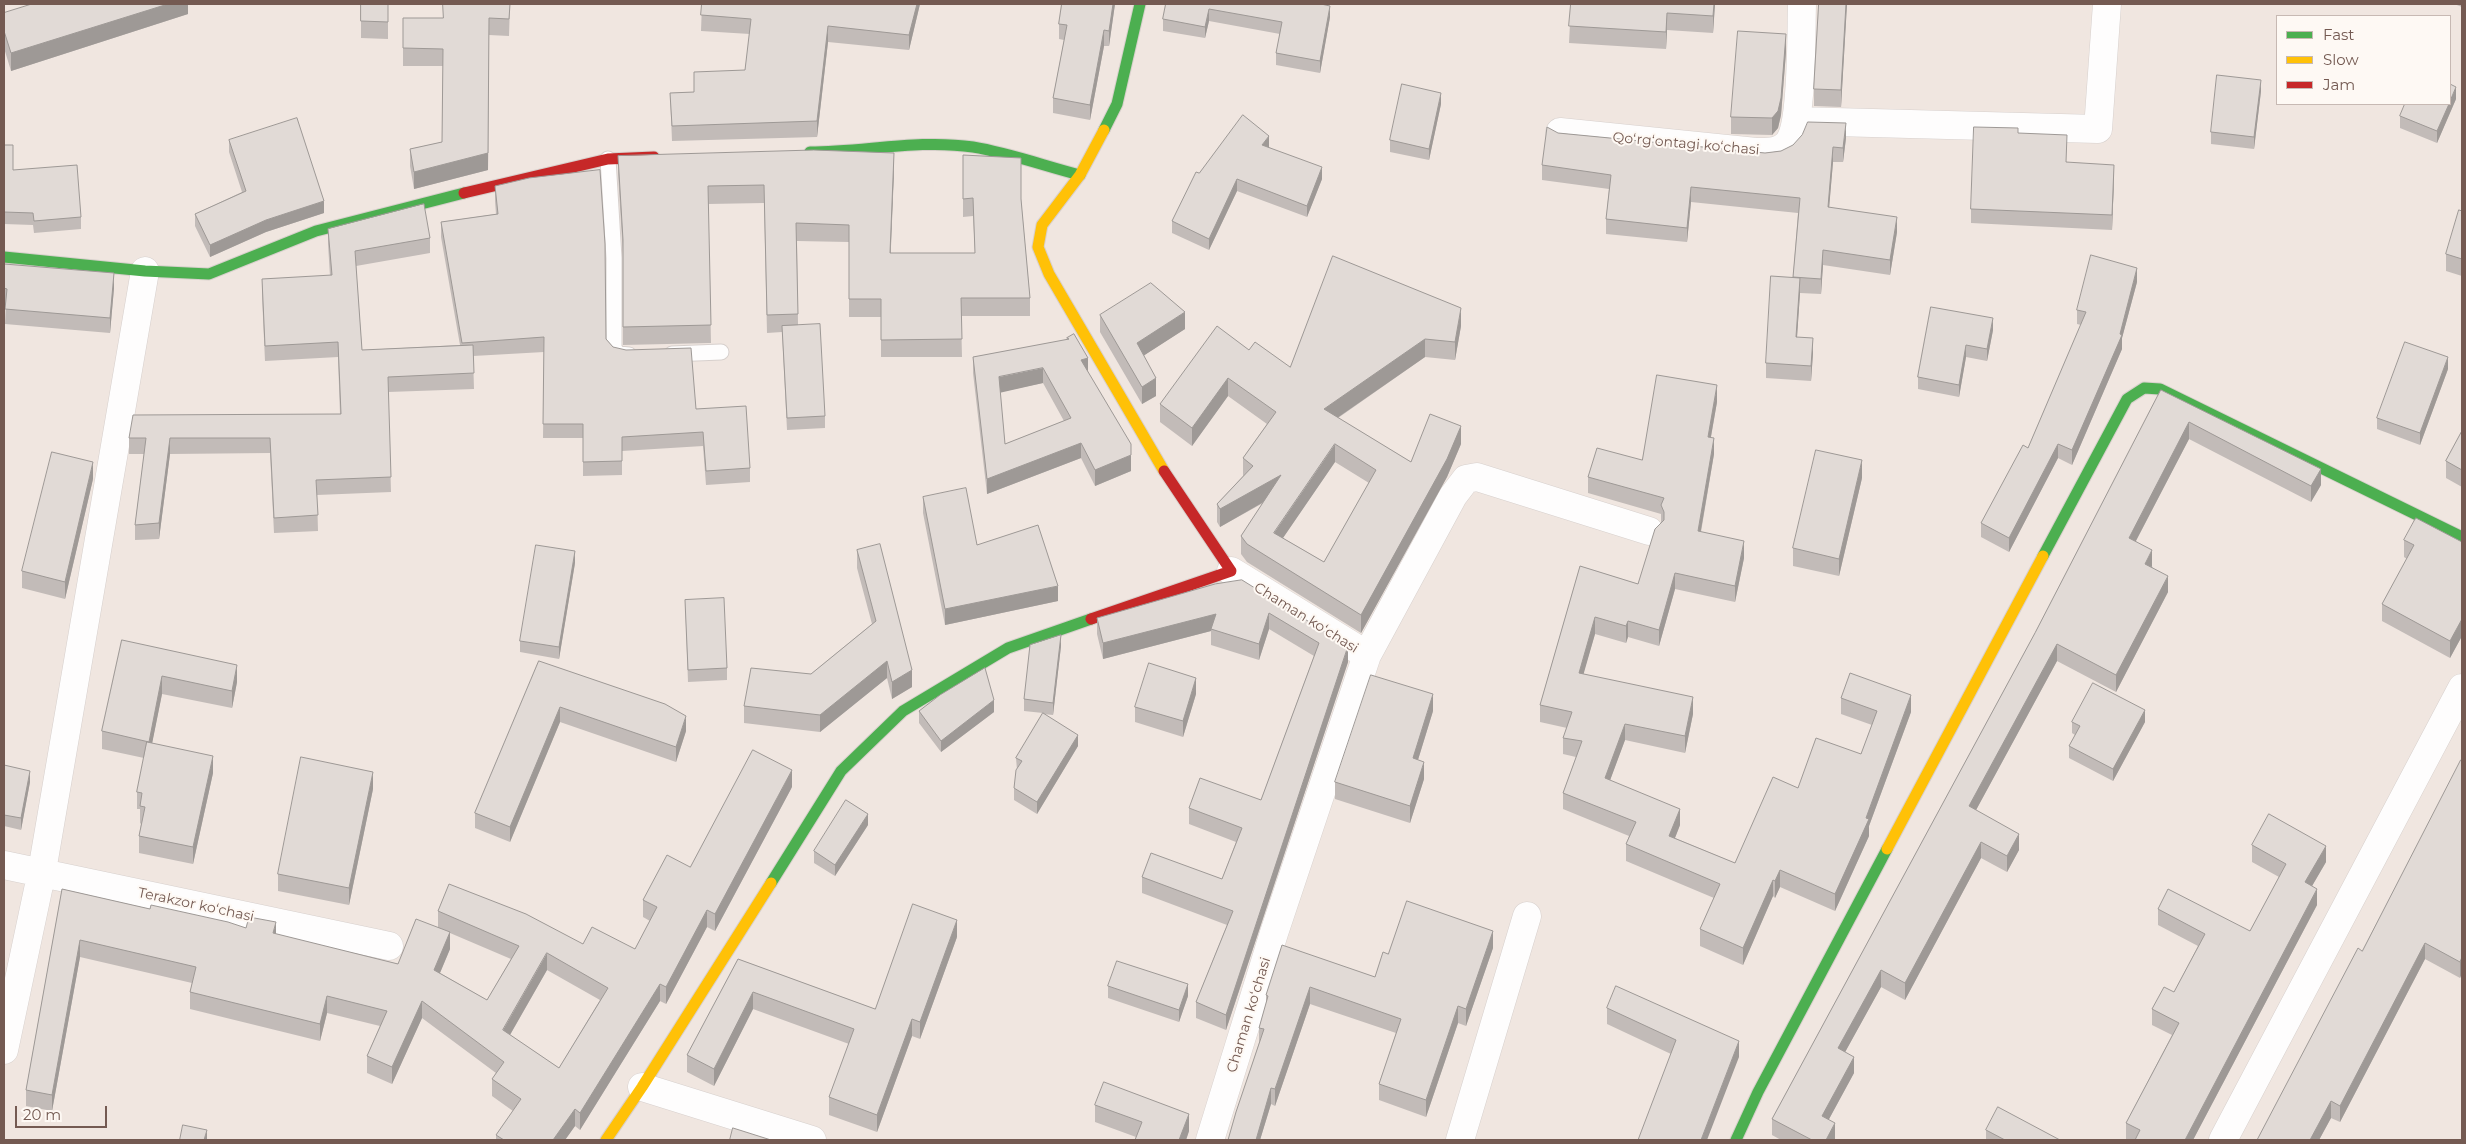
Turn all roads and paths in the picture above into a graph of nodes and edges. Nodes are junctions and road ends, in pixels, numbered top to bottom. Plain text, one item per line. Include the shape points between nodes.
1 (1140, 4) edge
2 (1802, 4) edge
3 (2107, 4) edge
4 (1796, 121) junction
5 (1560, 132) edge
6 (800, 152) edge
7 (665, 157) edge
8 (608, 159) junction
9 (1080, 175) junction
10 (4, 257) edge
11 (146, 271) junction
12 (720, 352) dead end
13 (1649, 531) dead end
14 (2462, 537) edge
15 (1231, 571) junction
16 (1367, 655) junction
17 (2462, 688) edge
18 (4, 864) edge
19 (42, 871) junction
20 (1527, 916) dead end
21 (389, 946) dead end
22 (4, 1050) edge
23 (642, 1087) junction
24 (606, 1140) edge
25 (812, 1140) edge
26 (1210, 1140) edge
27 (1460, 1140) edge
28 (1736, 1140) edge
29 (2223, 1140) edge

1 - 9 street via 1117,104
2 - 4 street, Qoʻrgʻontagi koʻchasi
3 - 4 street via 2098,130
4 - 5 street, Qoʻrgʻontagi koʻchasi via 1788,143 1776,152
6 - 9 street via 914,145 973,148
7 - 8 street
8 - 11 street via 316,231 209,274
8 - 12 lane via 614,258 614,349 618,354
9 - 15 street, Chaman koʻchasi via 1042,225 1038,247 1049,274 1146,440 1200,528
10 - 11 street
11 - 19 street
13 - 16 street via 1477,477 1466,479 1453,496
14 - 28 street via 2160,389 2144,388 2127,399 1758,1092
15 - 16 street, Chaman koʻchasi
15 - 23 street via 1008,648 903,711 841,771
16 - 26 street, Chaman koʻchasi via 1274,933
17 - 29 street
18 - 19 street, Terakzor koʻchasi
19 - 21 street, Terakzor koʻchasi
19 - 22 street
20 - 27 street
23 - 24 street
23 - 25 street

